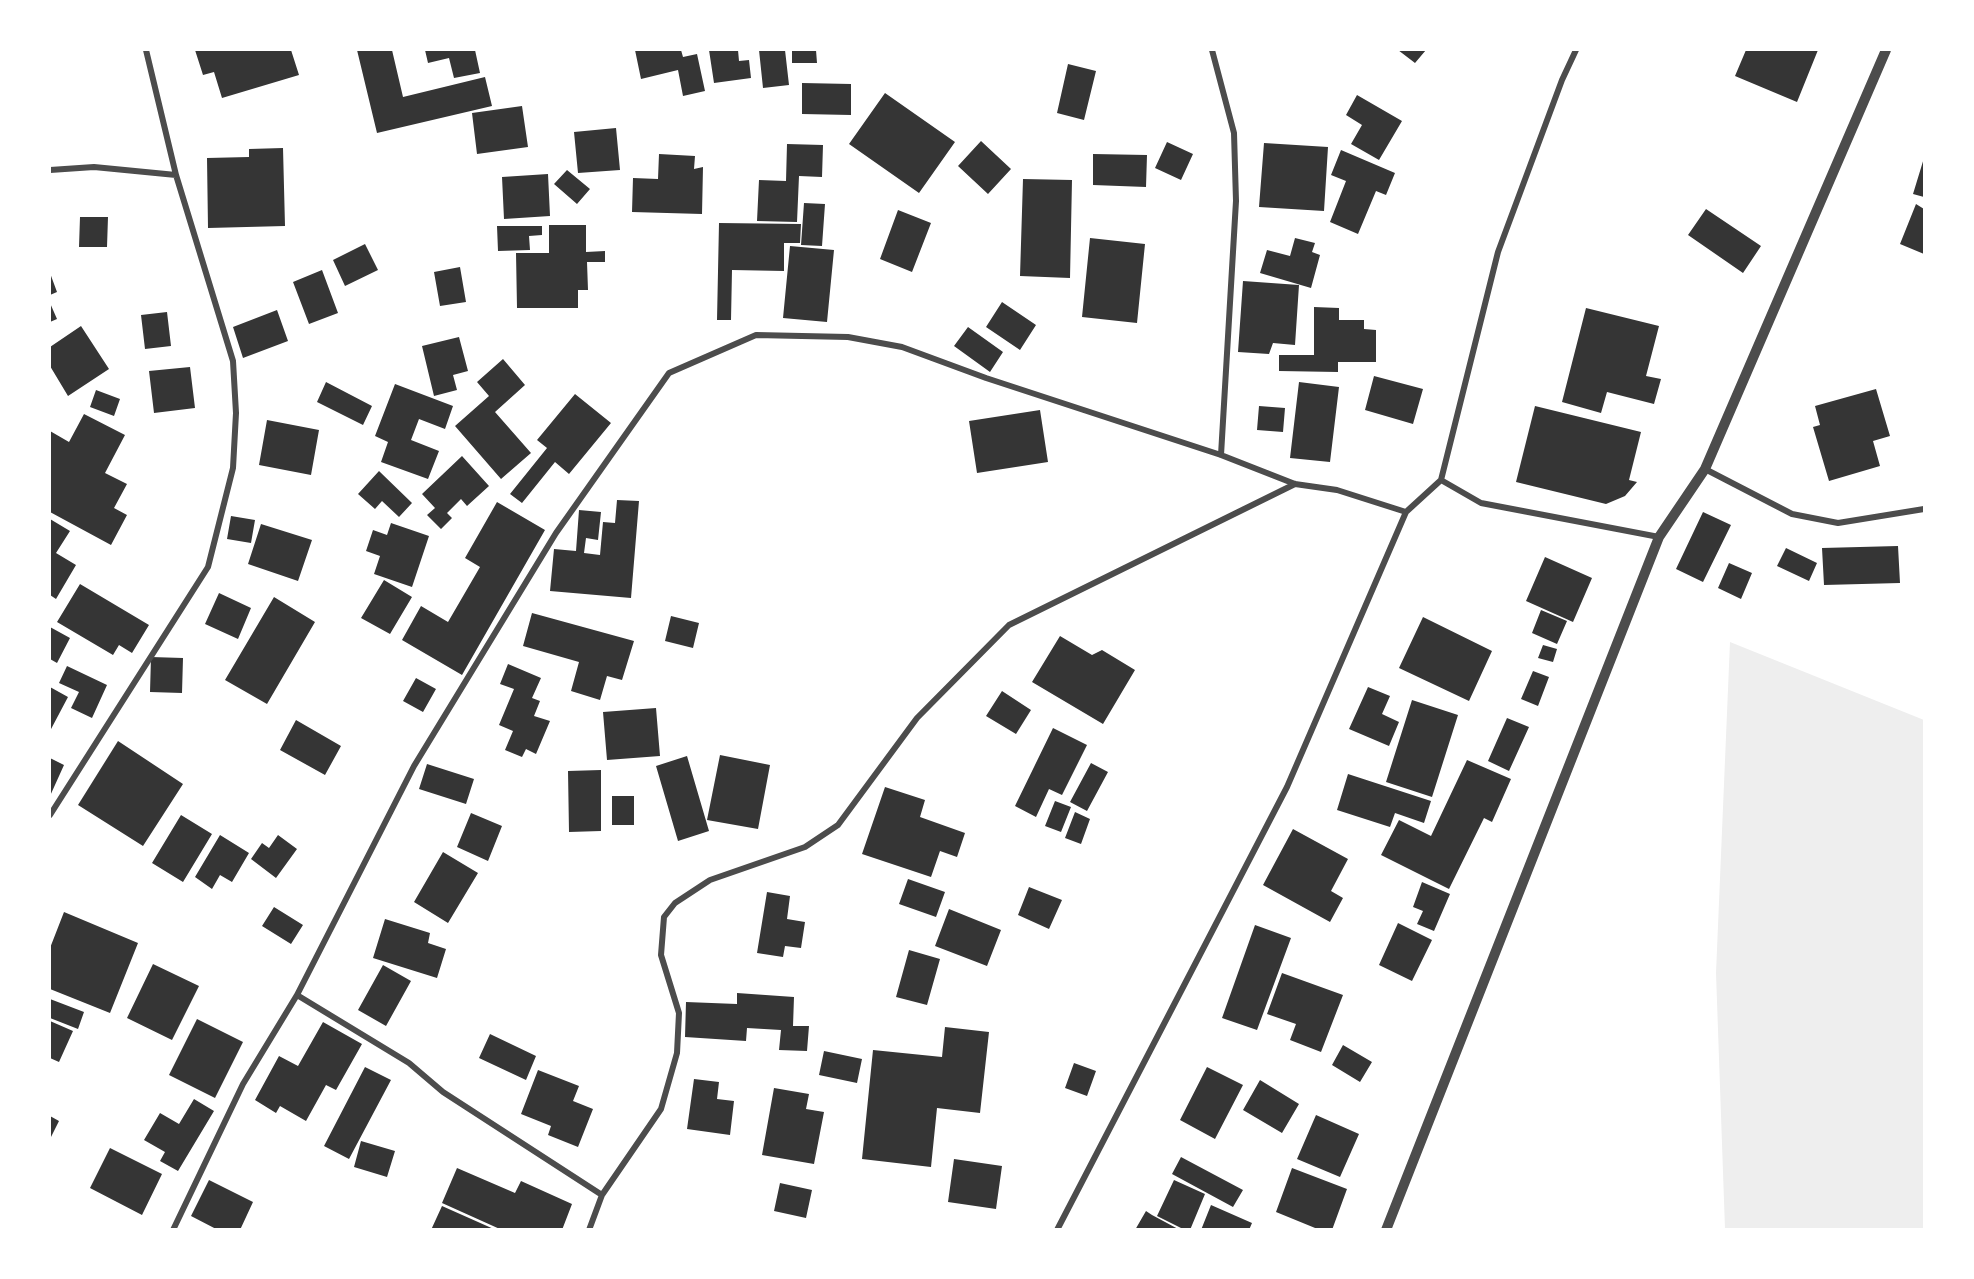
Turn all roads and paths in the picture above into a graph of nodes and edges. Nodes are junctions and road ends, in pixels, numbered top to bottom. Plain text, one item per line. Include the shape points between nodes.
1 (146, 50) edge
2 (1212, 50) edge
3 (1576, 50) edge
4 (1886, 50) edge
5 (50, 170) edge
6 (176, 175) junction
7 (1221, 455) junction
8 (1705, 469) junction
9 (1440, 480) junction
10 (1295, 484) junction
11 (1924, 509) edge
12 (1407, 512) junction
13 (1659, 537) junction
14 (50, 815) edge
15 (297, 995) junction
16 (602, 1195) junction
17 (172, 1230) edge
18 (590, 1230) edge
19 (1057, 1230) edge
20 (1386, 1230) edge

1 - 6 street
2 - 7 street via 1234,134 1236,189
3 - 9 street via 1498,252
4 - 8 street
5 - 6 street via 94,167
6 - 14 street via 233,361 236,413 232,468 208,567
7 - 10 street
7 - 15 street via 902,347 848,337 756,335 669,373 556,533 414,766
8 - 11 street via 1792,514 1838,524
8 - 13 street
9 - 12 street
9 - 13 street via 1481,503
10 - 12 street via 1337,490
10 - 16 street via 1009,626 917,718 838,825 805,847 710,880 675,903 664,917 662,955 679,1013 677,1053 661,1109
12 - 19 street via 1287,787
13 - 20 street
15 - 16 street via 409,1063 443,1092
15 - 17 street via 243,1084
16 - 18 street

